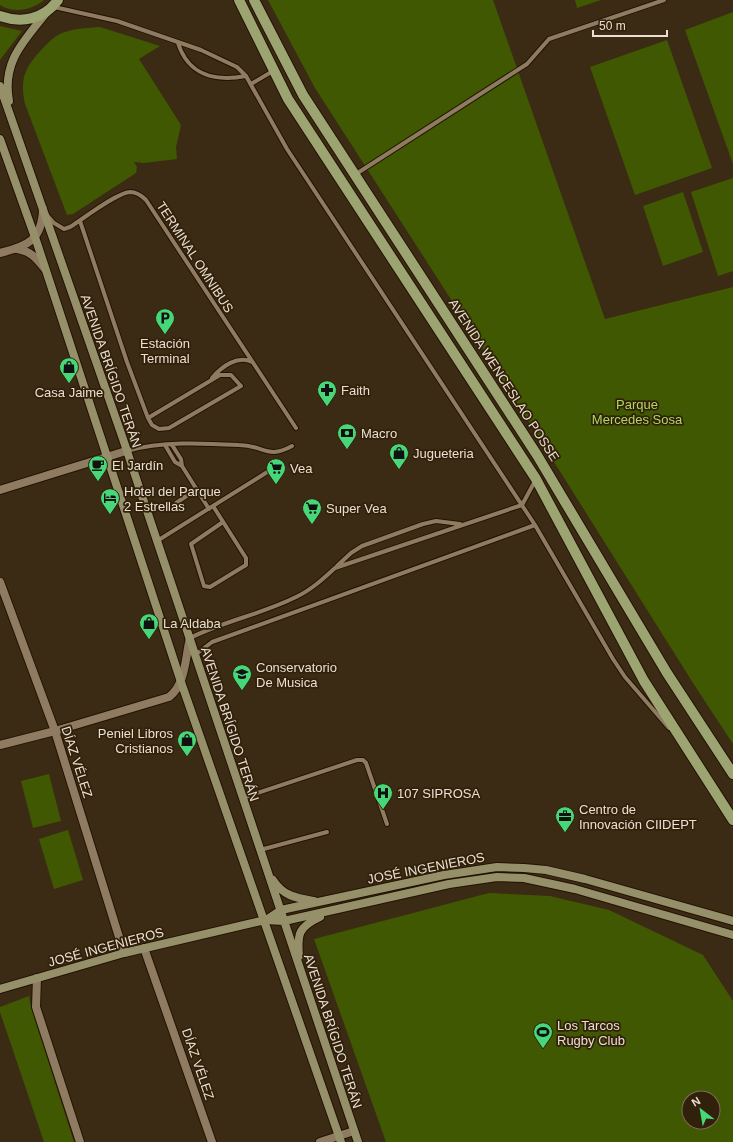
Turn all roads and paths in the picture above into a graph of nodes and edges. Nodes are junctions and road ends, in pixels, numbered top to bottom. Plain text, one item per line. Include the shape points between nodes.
1 (239, 0) edge
2 (254, 0) edge
3 (664, 0) edge
4 (53, 6) edge
5 (0, 16) edge
6 (178, 43) junction
7 (273, 71) junction
8 (246, 76) junction
9 (251, 84) junction
10 (0, 86) edge
11 (13, 124) junction
12 (0, 139) edge
13 (356, 174) junction
14 (43, 209) junction
15 (80, 220) junction
16 (34, 237) junction
17 (16, 249) junction
18 (0, 253) edge
19 (45, 269) junction
20 (253, 362) junction
21 (212, 379) junction
22 (148, 418) junction
23 (296, 428) dead end
24 (165, 445) junction
25 (172, 445) junction
26 (292, 446) dead end
27 (126, 450) junction
28 (107, 457) junction
29 (182, 466) junction
30 (272, 469) dead end
31 (536, 479) junction
32 (197, 489) junction
33 (0, 490) edge
34 (176, 503) dead end
35 (522, 505) junction
36 (211, 507) junction
37 (223, 522) junction
38 (463, 525) junction
39 (535, 526) junction
40 (156, 542) junction
41 (335, 568) junction
42 (0, 582) edge
43 (190, 638) junction
44 (195, 656) junction
45 (181, 682) junction
46 (55, 732) junction
47 (0, 745) edge
48 (689, 751) junction
49 (731, 770) edge
50 (733, 779) edge
51 (241, 798) junction
52 (733, 820) edge
53 (387, 824) dead end
54 (327, 832) dead end
55 (259, 850) junction
56 (267, 870) junction
57 (320, 902) junction
58 (281, 910) junction
59 (331, 911) junction
60 (265, 920) junction
61 (284, 920) junction
62 (732, 921) edge
63 (733, 935) edge
64 (144, 948) junction
65 (124, 953) junction
66 (300, 973) junction
67 (37, 978) junction
68 (0, 988) edge
69 (354, 1131) junction
70 (340, 1139) edge
71 (80, 1142) edge
72 (212, 1142) edge
73 (320, 1142) edge
74 (358, 1142) edge

1 - 7 main road
2 - 13 main road, AVENIDA WENCESLAO POSSE via 303,95
3 - 13 lane via 549,38 527,64
4 - 5 main road via 34,18 21,20
4 - 6 lane via 117,21
4 - 11 main road via 16,54 8,72
6 - 8 lane via 201,50 237,67
6 - 8 lane via 186,62 198,70 213,77 229,79
7 - 9 lane
7 - 31 main road via 288,99
8 - 9 lane
9 - 35 lane via 287,149
10 - 11 main road, AVENIDA BRÍGIDO TERÁN
11 - 14 main road, AVENIDA BRÍGIDO TERÁN
12 - 16 main road
13 - 49 main road, AVENIDA WENCESLAO POSSE via 537,455 667,673
14 - 15 lane, TERMINAL OMNIBUS via 54,223 64,229
14 - 16 street via 42,224
14 - 27 main road, AVENIDA BRÍGIDO TERÁN
15 - 20 lane, TERMINAL OMNIBUS via 120,195 131,192 140,195 146,200
15 - 22 lane
16 - 17 street
16 - 19 main road
17 - 18 street
17 - 19 street via 26,250
19 - 28 main road
20 - 21 lane via 236,360 220,370
20 - 23 lane, TERMINAL OMNIBUS
21 - 22 lane
21 - 22 lane via 220,375 231,375 241,386 169,428 159,429 152,425
24 - 25 lane
24 - 27 lane via 145,445
24 - 29 lane via 176,462
25 - 26 lane via 243,445 267,452 280,452
25 - 29 lane via 181,459
27 - 28 street
27 - 40 main road, AVENIDA BRÍGIDO TERÁN
28 - 33 street
28 - 45 main road
29 - 32 lane
30 - 36 lane
31 - 35 lane
31 - 48 main road via 631,658
32 - 34 lane
32 - 36 lane
35 - 38 lane
35 - 39 lane
36 - 37 lane
36 - 40 lane
37 - 37 lane via 246,558 246,565 207,588 204,586 191,544
38 - 41 lane
38 - 41 lane via 436,521 423,524 362,546
39 - 44 lane via 212,642
39 - 48 lane via 625,677
40 - 43 main road, AVENIDA BRÍGIDO TERÁN
41 - 43 lane via 317,584 296,597
42 - 46 street, DÍAZ VÉLEZ
43 - 44 main road, AVENIDA BRÍGIDO TERÁN
43 - 45 street
44 - 51 main road, AVENIDA BRÍGIDO TERÁN
45 - 46 street via 176,692 169,697
45 - 60 main road
46 - 47 street
46 - 65 street, DÍAZ VÉLEZ
48 - 52 main road
49 - 50 main road
51 - 53 lane via 363,760 366,762
51 - 55 main road, AVENIDA BRÍGIDO TERÁN
54 - 55 lane
55 - 56 main road, AVENIDA BRÍGIDO TERÁN
56 - 57 main road via 275,884 290,896
56 - 58 main road, AVENIDA BRÍGIDO TERÁN
57 - 58 main road, JOSÉ INGENIEROS
57 - 62 main road, JOSÉ INGENIEROS via 464,871 497,867 524,868 585,879
58 - 60 main road, JOSÉ INGENIEROS
58 - 61 main road, AVENIDA BRÍGIDO TERÁN
59 - 61 main road, JOSÉ INGENIEROS
59 - 63 main road, JOSÉ INGENIEROS via 470,880 524,878 575,889
59 - 66 main road via 307,923 300,930 297,940
60 - 61 main road, JOSÉ INGENIEROS
60 - 64 main road, JOSÉ INGENIEROS
60 - 70 main road
61 - 66 main road, AVENIDA BRÍGIDO TERÁN
64 - 65 main road, JOSÉ INGENIEROS
64 - 72 street, DÍAZ VÉLEZ
65 - 67 main road, JOSÉ INGENIEROS
66 - 69 main road, AVENIDA BRÍGIDO TERÁN
67 - 68 main road, JOSÉ INGENIEROS
67 - 71 street via 36,1007
69 - 70 street
69 - 74 main road, AVENIDA BRÍGIDO TERÁN
70 - 73 street

